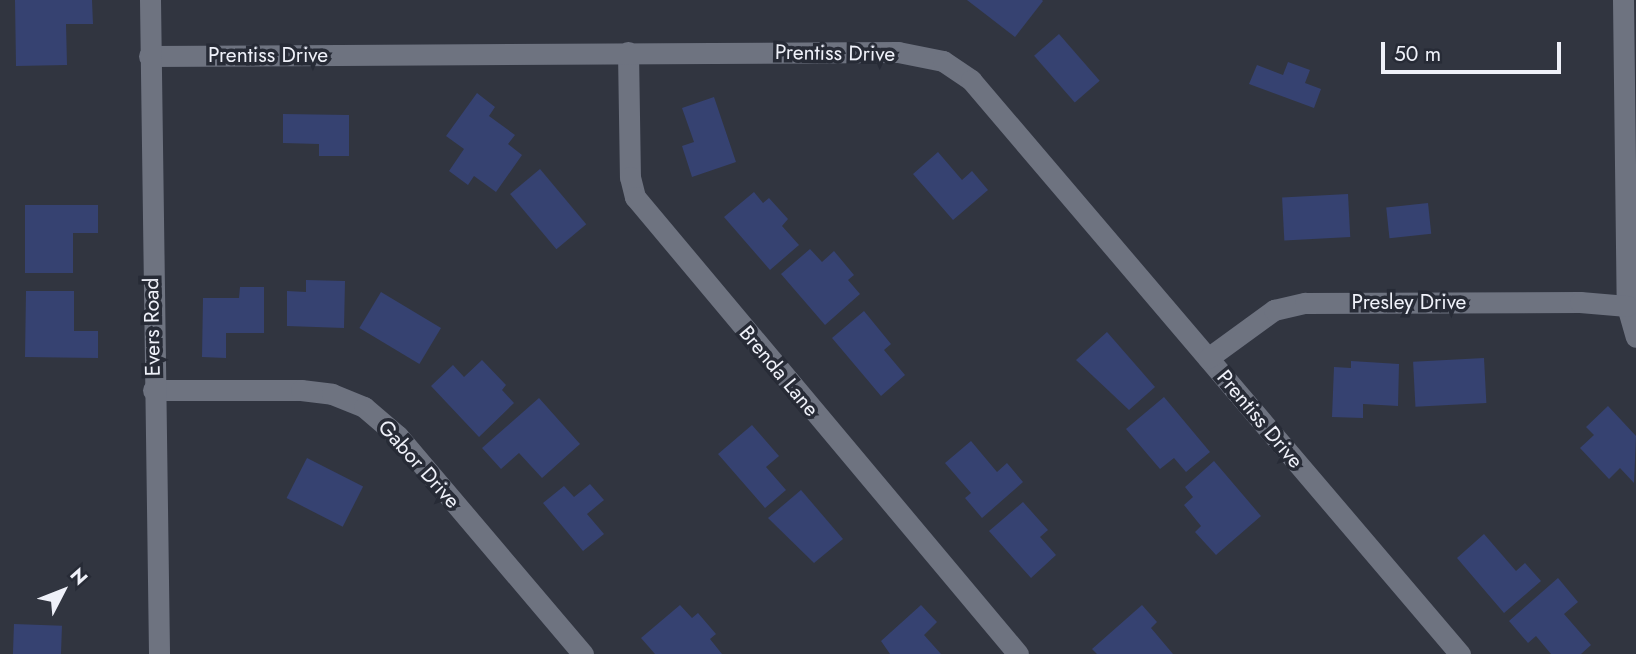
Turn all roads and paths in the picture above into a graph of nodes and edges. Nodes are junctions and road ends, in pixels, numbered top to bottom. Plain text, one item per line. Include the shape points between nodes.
1 (150, 0) edge
2 (1623, 0) edge
3 (1629, 50) edge
4 (628, 52) junction
5 (149, 56) junction
6 (1627, 306) junction
7 (1636, 337) edge
8 (1208, 358) junction
9 (153, 390) junction
10 (159, 654) edge
11 (583, 654) edge
12 (1018, 654) edge
13 (1460, 654) edge

1 - 5 street, Evers Road
2 - 3 street
3 - 6 street
4 - 5 street, Prentiss Drive
4 - 8 street, Prentiss Drive via 898,52 943,61 971,79
4 - 12 street, Brenda Lane via 630,177 635,197
5 - 9 street, Evers Road
6 - 7 street
6 - 8 street, Presley Drive via 1580,302 1305,303 1274,310
8 - 13 street, Prentiss Drive
9 - 10 street, Evers Road
9 - 11 street, Gabor Drive via 302,390 332,394 365,407 398,436

